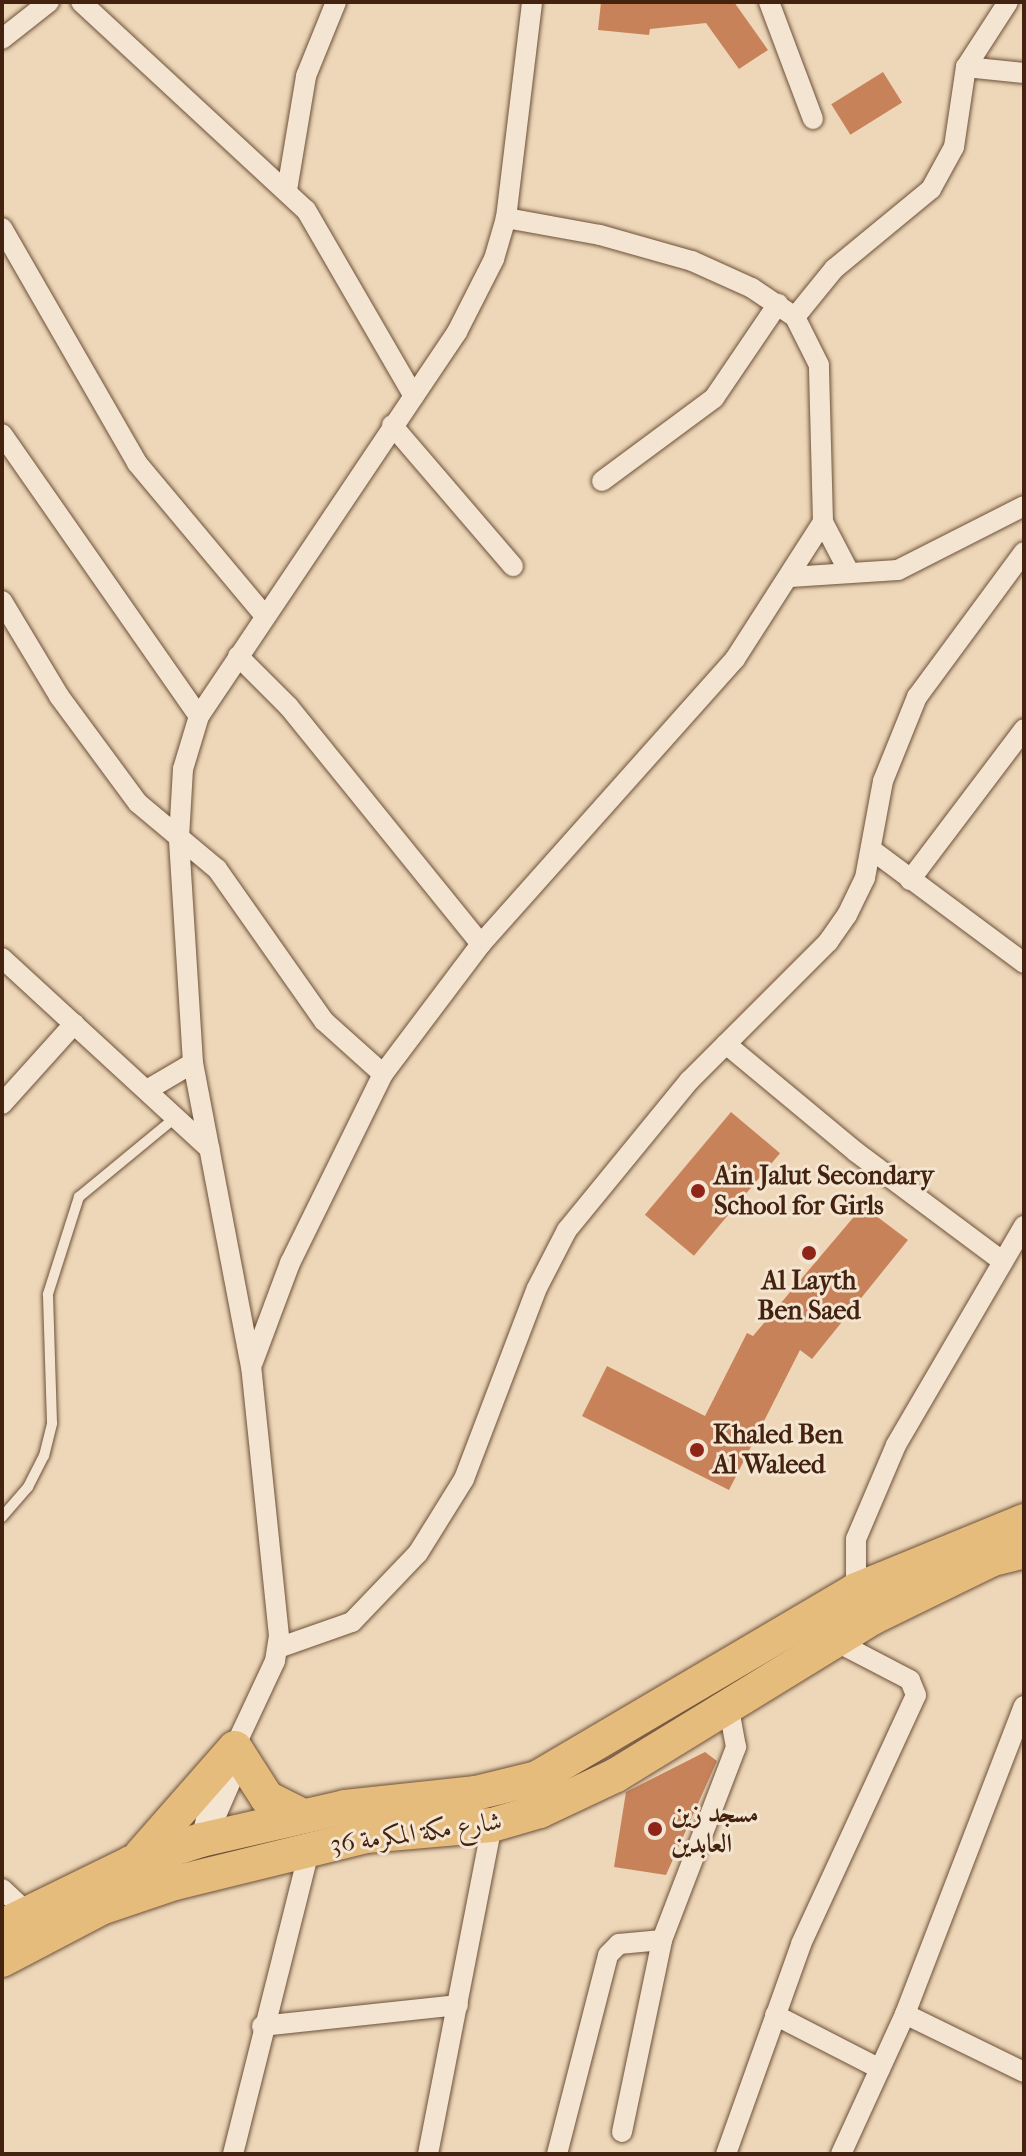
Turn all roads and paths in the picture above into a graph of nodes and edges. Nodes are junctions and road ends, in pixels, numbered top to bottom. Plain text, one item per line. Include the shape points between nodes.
1 (49, 2) edge
2 (81, 2) edge
3 (336, 2) edge
4 (532, 2) edge
5 (769, 2) edge
6 (1008, 2) edge
7 (2, 39) edge
8 (966, 67) junction
9 (1024, 73) edge
10 (813, 119) dead end
11 (287, 190) junction
12 (506, 218) junction
13 (2, 228) edge
14 (786, 310) junction
15 (414, 396) junction
16 (392, 425) junction
17 (2, 434) edge
18 (602, 481) dead end
19 (1024, 506) edge
20 (823, 522) junction
21 (1024, 552) edge
22 (513, 566) dead end
23 (848, 570) junction
24 (790, 577) junction
25 (2, 601) edge
26 (265, 616) junction
27 (238, 656) junction
28 (199, 716) junction
29 (1024, 729) edge
30 (179, 838) junction
31 (872, 850) junction
32 (910, 880) junction
33 (481, 944) junction
34 (2, 958) edge
35 (1024, 963) edge
36 (74, 1024) junction
37 (726, 1044) junction
38 (193, 1063) junction
39 (383, 1074) junction
40 (147, 1090) junction
41 (2, 1104) edge
42 (177, 1116) junction
43 (210, 1149) junction
44 (1024, 1226) edge
45 (1001, 1260) junction
46 (251, 1367) junction
47 (2, 1517) edge
48 (1024, 1521) edge
49 (1024, 1551) edge
50 (856, 1590) junction
51 (837, 1642) junction
52 (278, 1648) junction
53 (728, 1704) junction
54 (1024, 1706) edge
55 (235, 1748) junction
56 (492, 1825) junction
57 (306, 1832) junction
58 (201, 1840) junction
59 (131, 1863) junction
60 (240, 1866) junction
61 (2, 1889) edge
62 (101, 1908) junction
63 (15, 1920) edge
64 (662, 1940) junction
65 (2, 1960) edge
66 (458, 2005) junction
67 (905, 2014) junction
68 (775, 2015) junction
69 (262, 2026) junction
70 (880, 2069) junction
71 (1024, 2072) edge
72 (622, 2132) dead end
73 (233, 2154) edge
74 (428, 2154) edge
75 (557, 2154) edge
76 (726, 2154) edge
77 (841, 2154) edge

1 - 7 street
2 - 11 street
3 - 11 street via 306,76
4 - 12 street
5 - 10 street
6 - 8 street
8 - 9 street
8 - 14 street via 954,147 931,189
11 - 15 street via 320,229 359,308
12 - 14 street via 600,235 692,261
12 - 15 street via 476,296
13 - 26 street via 137,463
14 - 18 street via 714,398
14 - 20 street via 819,365
15 - 16 street
16 - 22 street
16 - 26 street
17 - 28 street
19 - 23 street via 898,570
20 - 23 street
20 - 24 street
21 - 31 street via 917,697 883,781
23 - 24 street
24 - 33 street via 735,659
25 - 30 street via 59,696 138,803
26 - 27 street
27 - 28 street
27 - 33 street via 289,707
28 - 30 street via 183,769
29 - 32 street
30 - 38 street
30 - 39 street via 217,869 324,1021
31 - 32 street
31 - 37 street via 856,902 828,942
32 - 35 street
33 - 39 street
34 - 36 street
36 - 40 street
36 - 41 street
37 - 45 street via 856,1152
37 - 52 street via 567,1230 537,1288 464,1479 418,1553 352,1622
38 - 40 street
38 - 43 street
39 - 46 street via 290,1263
40 - 42 street
42 - 43 street
42 - 47 lane via 79,1197 48,1294 52,1423 33,1477
43 - 46 street
44 - 45 street
45 - 50 street via 896,1445 856,1539
46 - 52 street
48 - 50 main road, شارع مكة المكرمة 36
49 - 51 main road, شارع مكة المكرمة 36 via 980,1566 872,1618
50 - 57 main road, شارع مكة المكرمة 36 via 537,1778
51 - 53 main road, شارع مكة المكرمة 36
51 - 68 street via 910,1680 916,1695 833,1869
52 - 55 street
53 - 56 main road, شارع مكة المكرمة 36 via 616,1775 540,1811
53 - 64 street via 736,1747
54 - 67 street
55 - 57 main road via 267,1798
55 - 58 street via 214,1784
55 - 59 main road via 180,1815
56 - 57 main road, شارع مكة المكرمة 36 via 366,1836
56 - 66 street
57 - 58 main road, شارع مكة المكرمة 36
57 - 60 main road, شارع مكة المكرمة 36
57 - 69 street
58 - 59 main road, شارع مكة المكرمة 36
58 - 60 main road via 213,1855
58 - 62 main road via 181,1861 114,1888
59 - 63 main road, شارع مكة المكرمة 36
60 - 62 main road, شارع مكة المكرمة 36
61 - 63 street
62 - 65 main road, شارع مكة المكرمة 36
64 - 72 street
64 - 75 street via 619,1944 608,1955
66 - 69 street
66 - 74 street
67 - 70 street
67 - 71 street
68 - 70 street
68 - 76 street
69 - 73 street
70 - 77 street

